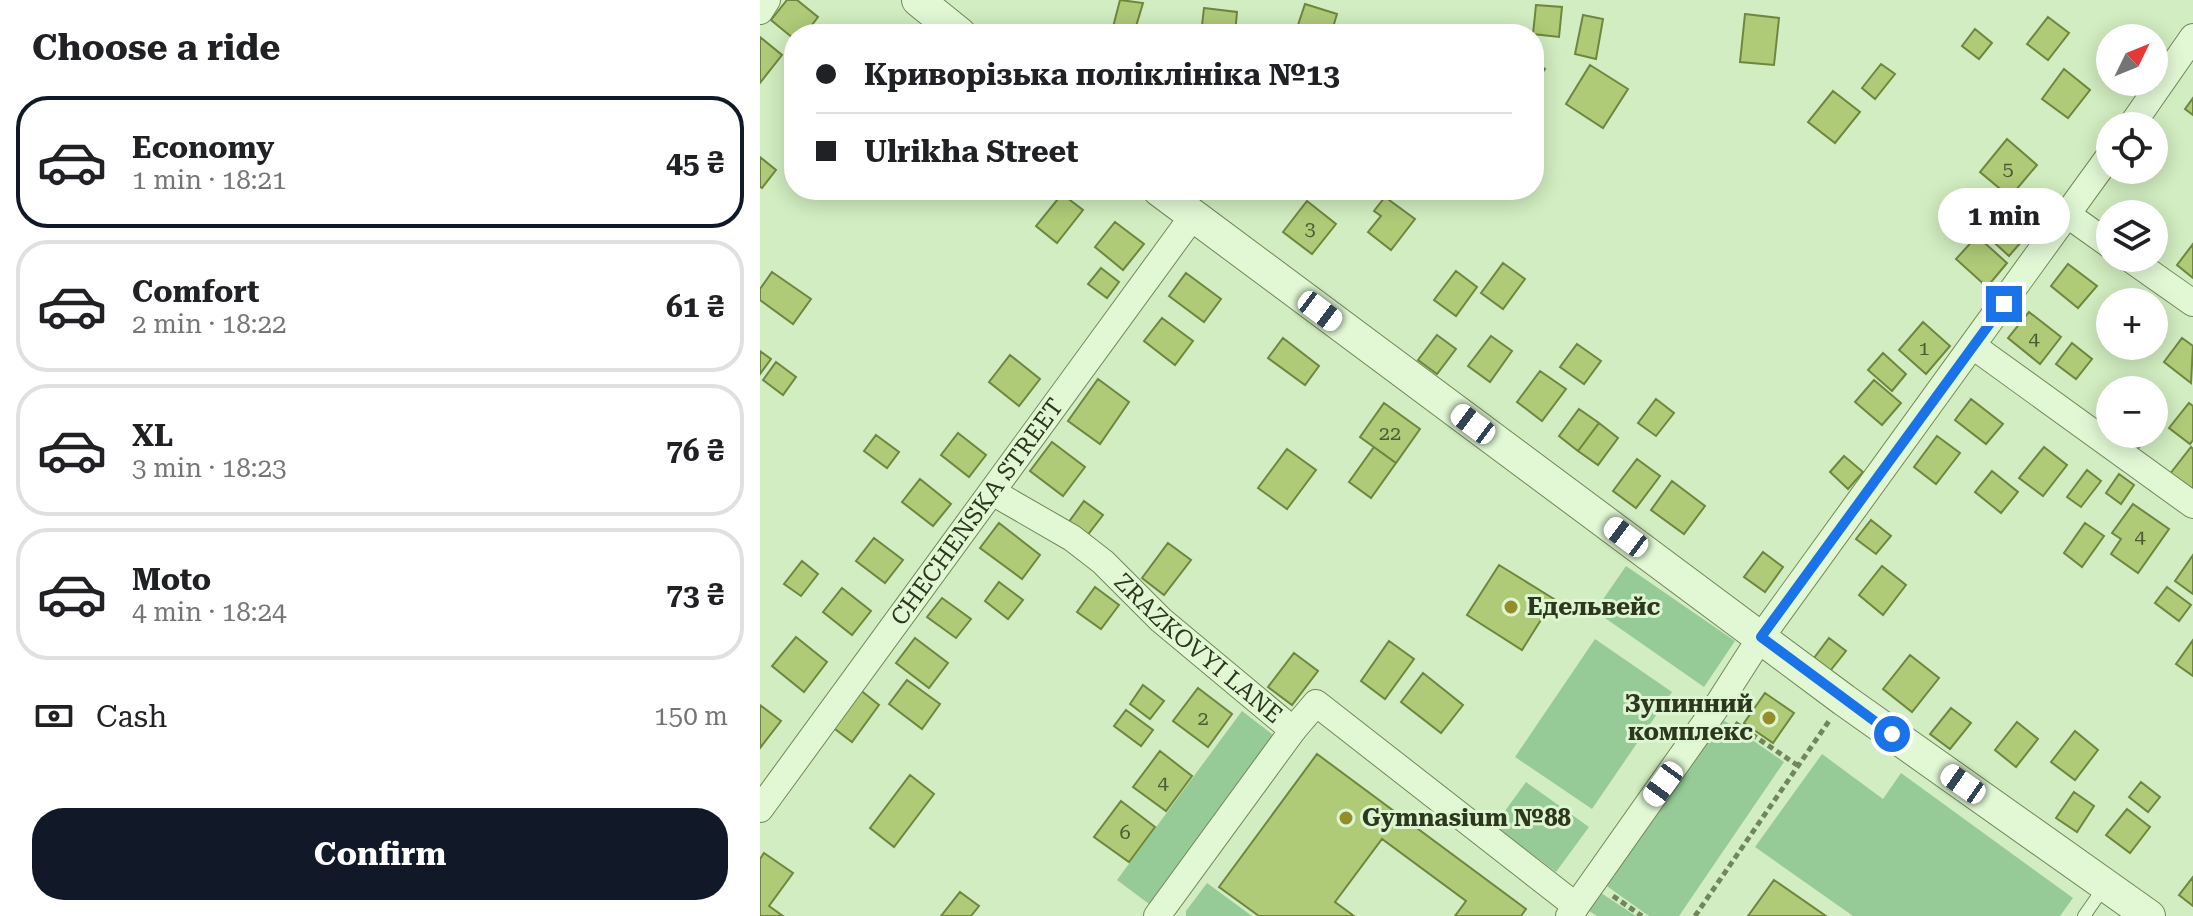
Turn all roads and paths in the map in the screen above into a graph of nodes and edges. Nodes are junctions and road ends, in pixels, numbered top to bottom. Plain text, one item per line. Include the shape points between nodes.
1 (767, 0) edge
2 (918, 0) edge
3 (760, 11) edge
4 (948, 24) edge
5 (2193, 37) edge
6 (2141, 112) edge
7 (2096, 175) edge
8 (1172, 200) edge
9 (2068, 215) junction
10 (1193, 216) junction
11 (2096, 235) edge
12 (2149, 272) edge
13 (2193, 303) edge
14 (1973, 346) junction
15 (994, 493) junction
16 (2193, 505) edge
17 (1761, 637) junction
18 (1844, 700) junction
19 (1715, 709) junction
20 (1293, 730) junction
21 (1797, 765) junction
22 (760, 809) edge
23 (1593, 882) junction
24 (2106, 885) junction
25 (1572, 911) edge
26 (1157, 916) edge
27 (1642, 916) edge
28 (1695, 916) edge
29 (2084, 916) edge
30 (2149, 916) edge

1 - 3 street
2 - 4 street
5 - 6 street
7 - 9 street
8 - 10 street
9 - 11 street
9 - 14 street
10 - 15 street, CHECHENSKA STREET
10 - 17 street
12 - 13 street
14 - 16 street
14 - 17 street
15 - 20 street, ZRAZKOVYI LANE via 1103,562 1161,620
15 - 22 street, CHECHENSKA STREET
17 - 18 street
17 - 19 street
18 - 21 path
18 - 24 street
19 - 21 path
19 - 23 street
20 - 25 street via 1316,703
20 - 26 street, ZRAZKOVYI LANE
21 - 28 path
23 - 25 street
23 - 27 path
24 - 29 lane
24 - 30 street

